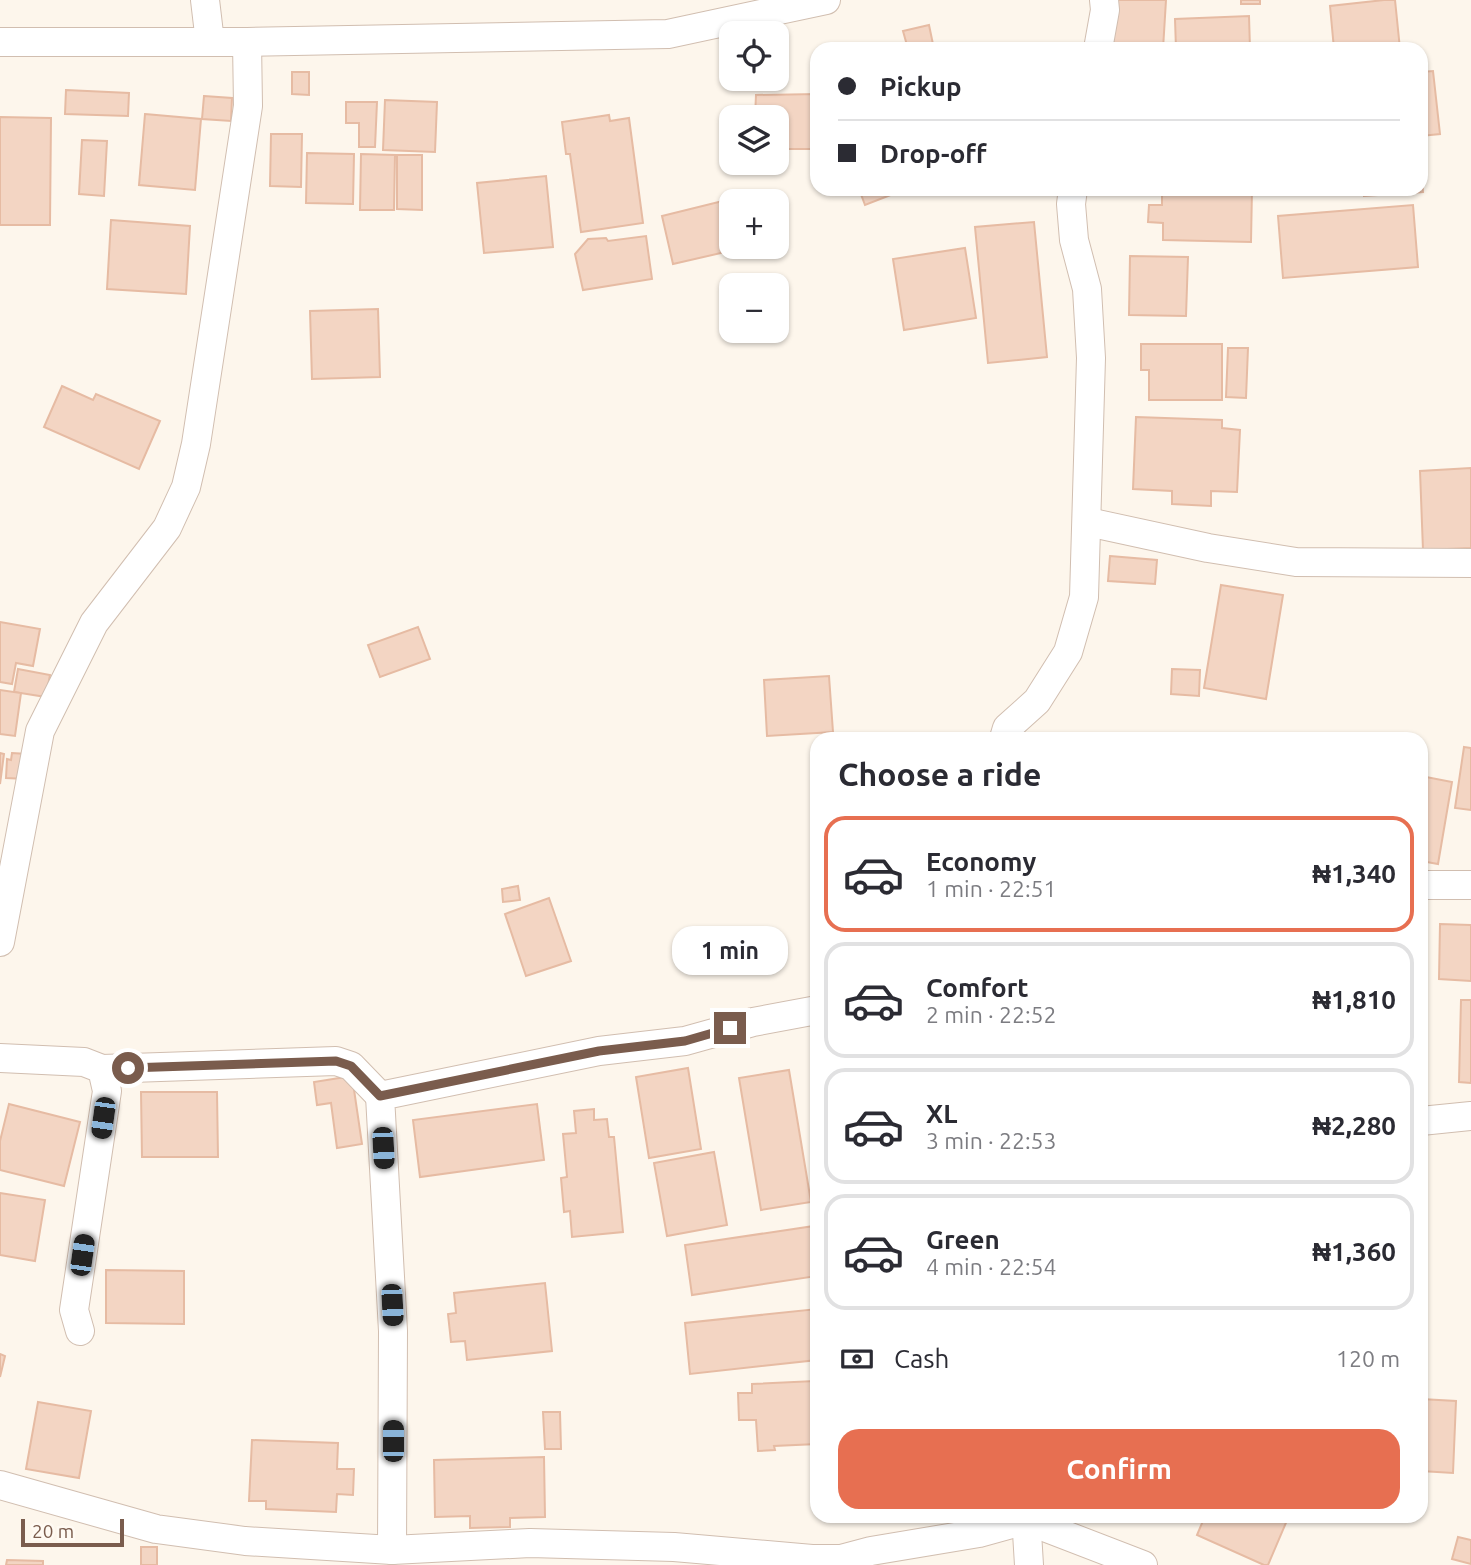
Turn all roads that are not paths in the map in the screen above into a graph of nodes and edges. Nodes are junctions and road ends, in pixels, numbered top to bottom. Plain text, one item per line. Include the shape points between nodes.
1 (205, 0) edge
2 (826, 0) edge
3 (1104, 0) edge
4 (738, 9) edge
5 (0, 42) edge
6 (210, 42) junction
7 (247, 42) junction
8 (1099, 42) edge
9 (1073, 196) edge
10 (1088, 522) junction
11 (1471, 563) edge
12 (1006, 732) edge
13 (9, 839) edge
14 (1428, 885) edge
15 (1471, 885) edge
16 (0, 942) edge
17 (810, 1011) edge
18 (0, 1058) edge
19 (102, 1069) junction
20 (380, 1096) junction
21 (1471, 1116) edge
22 (1428, 1120) edge
23 (80, 1331) dead end
24 (0, 1485) edge
25 (1011, 1523) edge
26 (1026, 1523) edge
27 (1038, 1523) edge
28 (674, 1556) edge
29 (401, 1557) edge
30 (1029, 1565) edge
31 (1143, 1565) edge

1 - 6 street
2 - 4 street
3 - 8 street
4 - 7 street via 668,34
5 - 6 street
6 - 7 street
7 - 13 street via 248,106 186,487 167,528 94,623 40,731
9 - 10 street via 1074,240 1087,289 1091,358
10 - 11 street via 1296,562
10 - 12 street via 1084,597 1068,652 1037,701
13 - 16 street
14 - 15 street
17 - 20 street via 685,1041 599,1051
18 - 19 street via 84,1062
19 - 20 street via 336,1061 351,1066
19 - 23 street via 107,1091 74,1310
20 - 29 street
21 - 22 street
24 - 29 street via 156,1529
25 - 28 street via 979,1534 841,1559
26 - 30 street
27 - 31 street
28 - 29 street via 530,1543

